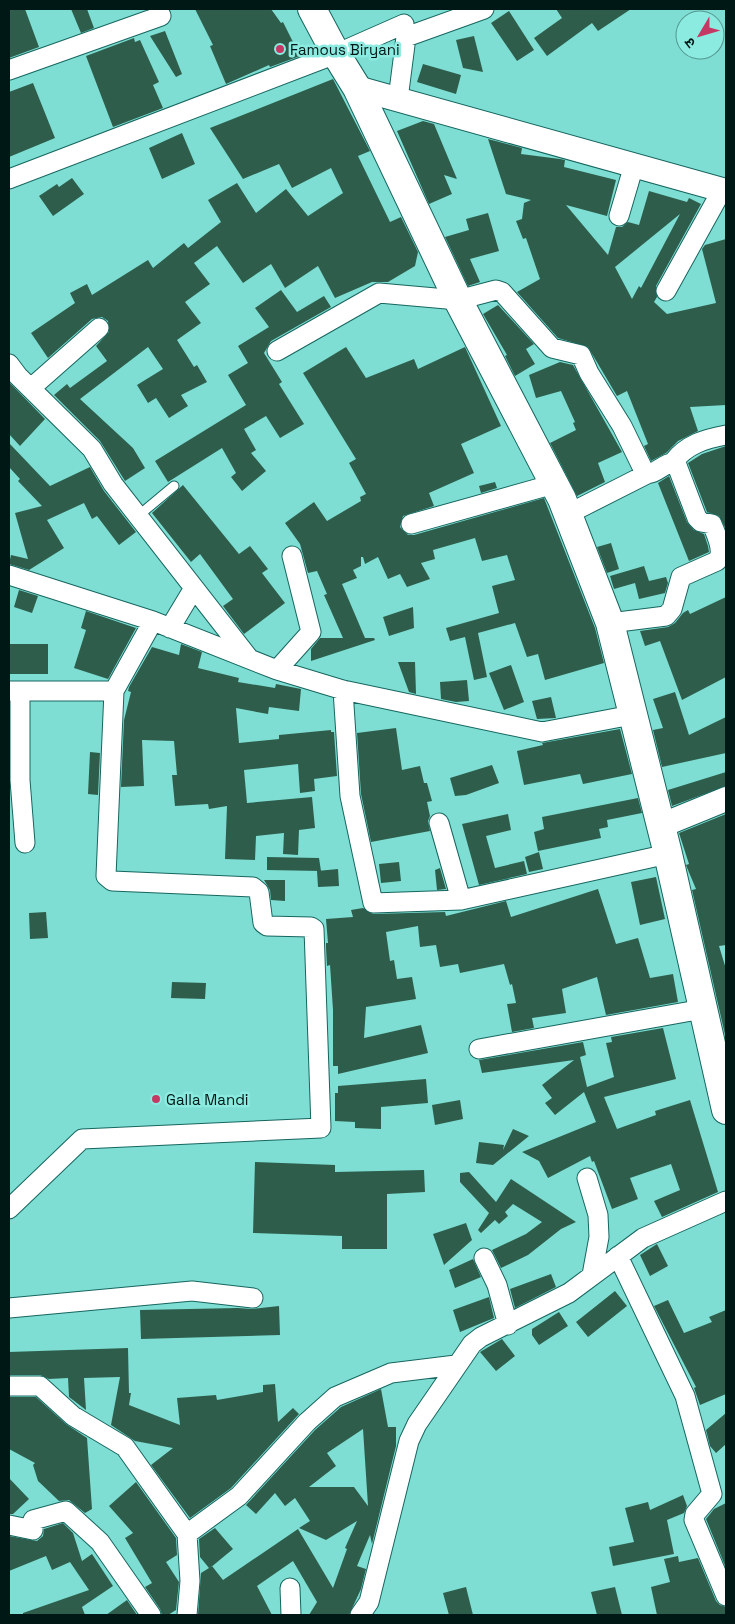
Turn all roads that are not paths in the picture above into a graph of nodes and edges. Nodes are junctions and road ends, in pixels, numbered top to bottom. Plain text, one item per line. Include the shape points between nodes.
1 (158, 9) edge
2 (312, 9) edge
3 (484, 9) edge
4 (404, 23) edge
5 (336, 54) junction
6 (9, 70) edge
7 (357, 88) junction
8 (398, 99) junction
9 (634, 165) junction
10 (9, 179) edge
11 (724, 191) edge
12 (619, 216) dead end
13 (666, 291) dead end
14 (458, 300) junction
15 (99, 328) dead end
16 (277, 351) dead end
17 (9, 364) edge
18 (30, 388) junction
19 (726, 435) edge
20 (673, 462) junction
21 (647, 474) junction
22 (554, 484) junction
23 (174, 486) dead end
24 (568, 514) junction
25 (138, 516) junction
26 (412, 524) dead end
27 (292, 556) dead end
28 (722, 565) edge
29 (9, 575) edge
30 (194, 588) junction
31 (153, 621) junction
32 (610, 623) junction
33 (170, 628) junction
34 (249, 658) junction
35 (277, 670) junction
36 (343, 690) junction
37 (114, 691) junction
38 (14, 692) edge
39 (632, 715) junction
40 (726, 799) edge
41 (439, 823) dead end
42 (660, 826) junction
43 (25, 843) dead end
44 (668, 854) junction
45 (461, 900) junction
46 (703, 1009) junction
47 (479, 1049) dead end
48 (726, 1110) edge
49 (587, 1178) dead end
50 (726, 1201) edge
51 (9, 1209) edge
52 (618, 1256) junction
53 (484, 1258) dead end
54 (592, 1275) junction
55 (253, 1298) dead end
56 (9, 1308) edge
57 (508, 1325) junction
58 (456, 1365) junction
59 (9, 1386) edge
60 (9, 1525) edge
61 (187, 1534) junction
62 (290, 1588) dead end
63 (726, 1596) edge
64 (151, 1615) edge
65 (187, 1615) edge
66 (291, 1615) edge
67 (360, 1615) edge

1 - 6 street via 161,16
2 - 5 main road
3 - 4 street
4 - 5 street
4 - 8 street
5 - 7 main road
5 - 10 street
7 - 8 street
7 - 14 main road
8 - 9 street
9 - 11 street
9 - 12 street
11 - 13 street
14 - 16 street via 378,293
14 - 21 street via 496,290 502,292 552,348 581,355
14 - 22 main road
15 - 18 street
17 - 18 street
18 - 25 street via 92,449 112,484
19 - 20 street via 697,443 679,454
20 - 21 street
20 - 28 street via 679,466 697,518 713,526
21 - 24 street
22 - 24 main road
22 - 26 street
23 - 25 lane
24 - 32 main road
25 - 30 street
27 - 35 street via 311,632
28 - 32 street via 681,577 672,609 666,616
29 - 31 street
30 - 33 street
30 - 34 street
31 - 33 street
31 - 37 street
32 - 39 main road
33 - 34 street
34 - 35 street
35 - 36 street
36 - 39 street via 542,732
36 - 45 street via 350,796 373,902
37 - 38 street
37 - 51 street via 106,876 112,880 252,887 259,892 263,923 267,926 314,929 321,1128 82,1139
38 - 43 street
39 - 42 main road
40 - 42 street
41 - 45 street
42 - 44 main road
44 - 45 street
44 - 46 main road
46 - 47 street
46 - 48 main road
49 - 54 street via 598,1215 599,1237
50 - 52 street via 644,1238
52 - 54 street
52 - 63 street via 685,1396 693,1420 712,1494 695,1514 694,1520
53 - 57 street via 497,1285
54 - 57 street via 548,1305
55 - 56 street via 192,1291
57 - 58 street via 472,1344
58 - 61 street via 391,1373 335,1397 307,1422 239,1496
58 - 67 street via 417,1424 410,1441 369,1602
59 - 61 street via 40,1386 72,1416 125,1447
60 - 64 street via 33,1530 33,1520 66,1511 100,1542
61 - 65 street via 190,1581
62 - 66 street

